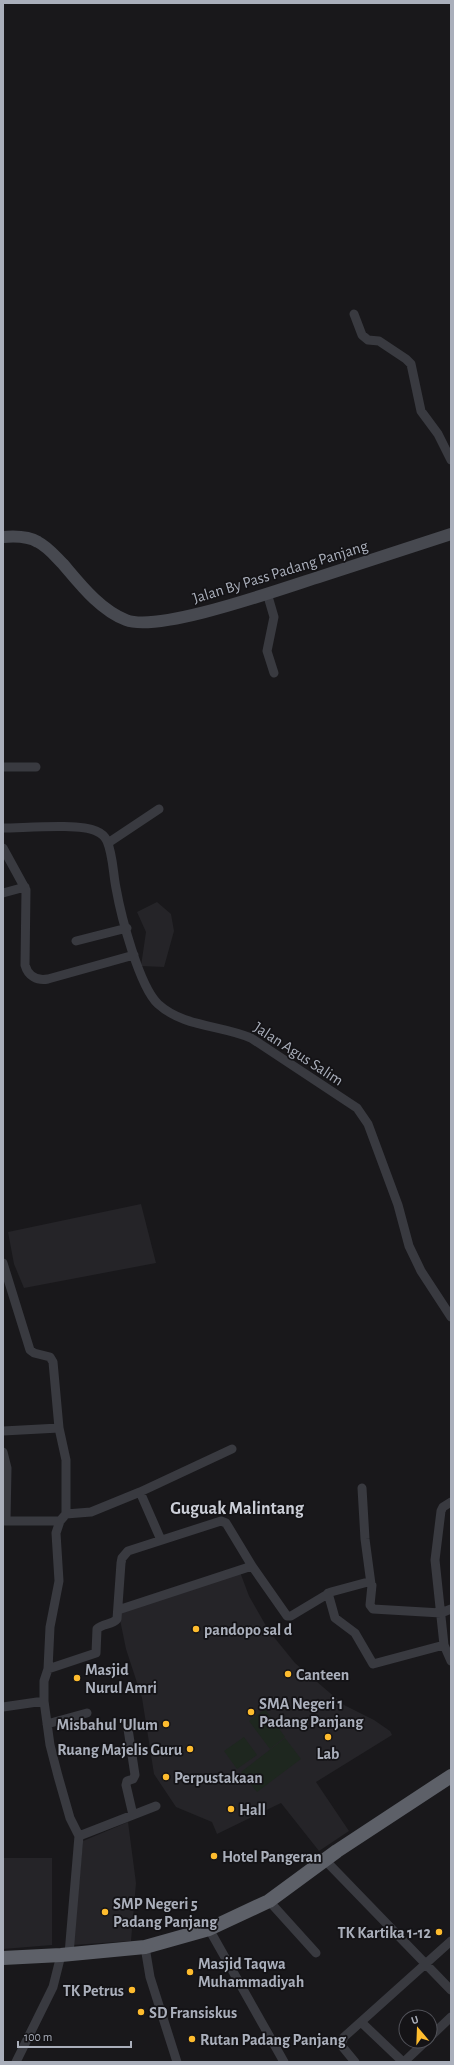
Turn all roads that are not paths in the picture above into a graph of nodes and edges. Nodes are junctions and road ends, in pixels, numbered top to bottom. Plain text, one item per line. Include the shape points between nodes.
1 (354, 314) dead end
2 (451, 460) edge
3 (451, 534) edge
4 (3, 537) edge
5 (268, 593) junction
6 (274, 673) dead end
7 (3, 767) edge
8 (36, 767) dead end
9 (159, 809) dead end
10 (3, 828) edge
11 (108, 843) junction
12 (3, 848) edge
13 (25, 887) junction
14 (3, 894) edge
15 (127, 928) junction
16 (76, 941) dead end
17 (134, 954) junction
18 (3, 1263) edge
19 (451, 1317) edge
20 (59, 1428) junction
21 (3, 1431) edge
22 (232, 1449) dead end
23 (3, 1452) edge
24 (362, 1488) dead end
25 (140, 1492) junction
26 (451, 1502) edge
27 (66, 1514) junction
28 (4, 1521) edge
29 (60, 1521) junction
30 (161, 1540) junction
31 (252, 1566) junction
32 (371, 1584) junction
33 (328, 1594) junction
34 (451, 1609) edge
35 (118, 1610) junction
36 (441, 1613) junction
37 (444, 1645) junction
38 (451, 1661) edge
39 (48, 1669) junction
40 (44, 1701) junction
41 (3, 1707) edge
42 (87, 1713) dead end
43 (48, 1724) junction
44 (128, 1729) dead end
45 (451, 1776) edge
46 (156, 1806) dead end
47 (133, 1815) junction
48 (78, 1836) junction
49 (325, 1860) junction
50 (269, 1901) junction
51 (209, 1929) junction
52 (451, 1941) edge
53 (145, 1947) junction
54 (316, 1953) dead end
55 (65, 1954) junction
56 (3, 1958) edge
57 (425, 1964) junction
58 (451, 1990) edge
59 (451, 2017) edge
60 (361, 2022) junction
61 (438, 2029) edge
62 (418, 2049) edge
63 (16, 2062) edge
64 (177, 2062) edge
65 (284, 2062) edge
66 (355, 2062) edge

1 - 2 street via 362,336 368,340 378,341 411,364 421,411 438,434
3 - 5 main road, Jalan By Pass Padang Panjang
4 - 5 main road, Jalan By Pass Padang Panjang via 22,537 38,541 51,551 88,592 114,614 126,620 164,620 232,605
5 - 6 street via 274,617 267,652
7 - 8 street
9 - 11 street
10 - 11 street via 85,827 100,833
11 - 15 street, Jalan Agus Salim via 118,898
12 - 13 street
13 - 14 street
13 - 17 street via 25,965 33,978 48,979
15 - 16 street
15 - 17 street, Jalan Agus Salim
17 - 19 street, Jalan Agus Salim via 150,996 167,1012 251,1038 357,1108 368,1124 398,1205 409,1246 421,1271
18 - 20 street via 30,1350 34,1354 50,1356 53,1362
20 - 21 street
20 - 27 street via 66,1460
22 - 25 street
23 - 28 street via 6,1468
24 - 32 street
25 - 27 street via 91,1512
25 - 30 street
26 - 36 street via 441,1511 435,1554
27 - 29 street
28 - 29 street
29 - 39 street via 56,1532 59,1581 50,1627
30 - 31 street via 223,1521
30 - 35 street via 128,1551 122,1558
31 - 33 street via 287,1616 292,1616
31 - 35 street
32 - 33 street via 368,1582
32 - 36 street via 372,1609
33 - 37 street via 335,1618 355,1633 373,1664
34 - 36 street
35 - 39 street via 115,1621 98,1629 95,1654
36 - 37 street
37 - 38 street
39 - 40 street via 44,1681
40 - 41 street
40 - 43 street
42 - 43 street
43 - 48 street via 50,1745 58,1776
44 - 47 street via 135,1775 126,1785
45 - 49 highway
46 - 47 street
47 - 48 street
48 - 55 street
49 - 50 highway
49 - 57 street
50 - 51 highway
50 - 54 street
51 - 53 highway
51 - 65 street
52 - 57 street
53 - 55 highway
53 - 64 street via 150,1976
55 - 56 highway
55 - 63 street via 53,1987
57 - 58 street
57 - 60 street
59 - 61 street
60 - 62 street via 402,2061
60 - 66 street via 341,2040 341,2045

